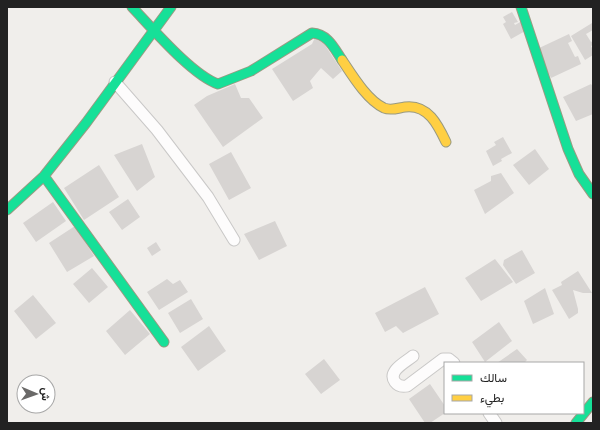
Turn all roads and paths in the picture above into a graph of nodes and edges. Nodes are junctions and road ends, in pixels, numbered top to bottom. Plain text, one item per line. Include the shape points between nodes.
1 (132, 7) edge
2 (171, 7) edge
3 (521, 7) edge
4 (153, 30) junction
5 (115, 82) junction
6 (446, 142) dead end
7 (44, 176) junction
8 (593, 194) edge
9 (7, 210) edge
10 (234, 240) dead end
11 (164, 342) dead end
12 (413, 356) dead end
13 (452, 362) edge
14 (593, 402) edge
15 (584, 413) edge
16 (490, 414) edge
17 (583, 414) edge
18 (496, 423) edge
19 (576, 423) edge

1 - 4 street
2 - 4 street
3 - 8 street via 572,159
4 - 5 street
4 - 6 street via 206,80 218,84 239,77 312,33 324,35 376,103 394,110 412,107 428,113 436,121
5 - 7 street
5 - 10 street via 208,197
7 - 9 street
7 - 11 street
12 - 13 street via 395,370 393,378 398,385 407,386 440,360 446,358
14 - 15 street
16 - 18 street
17 - 19 street

